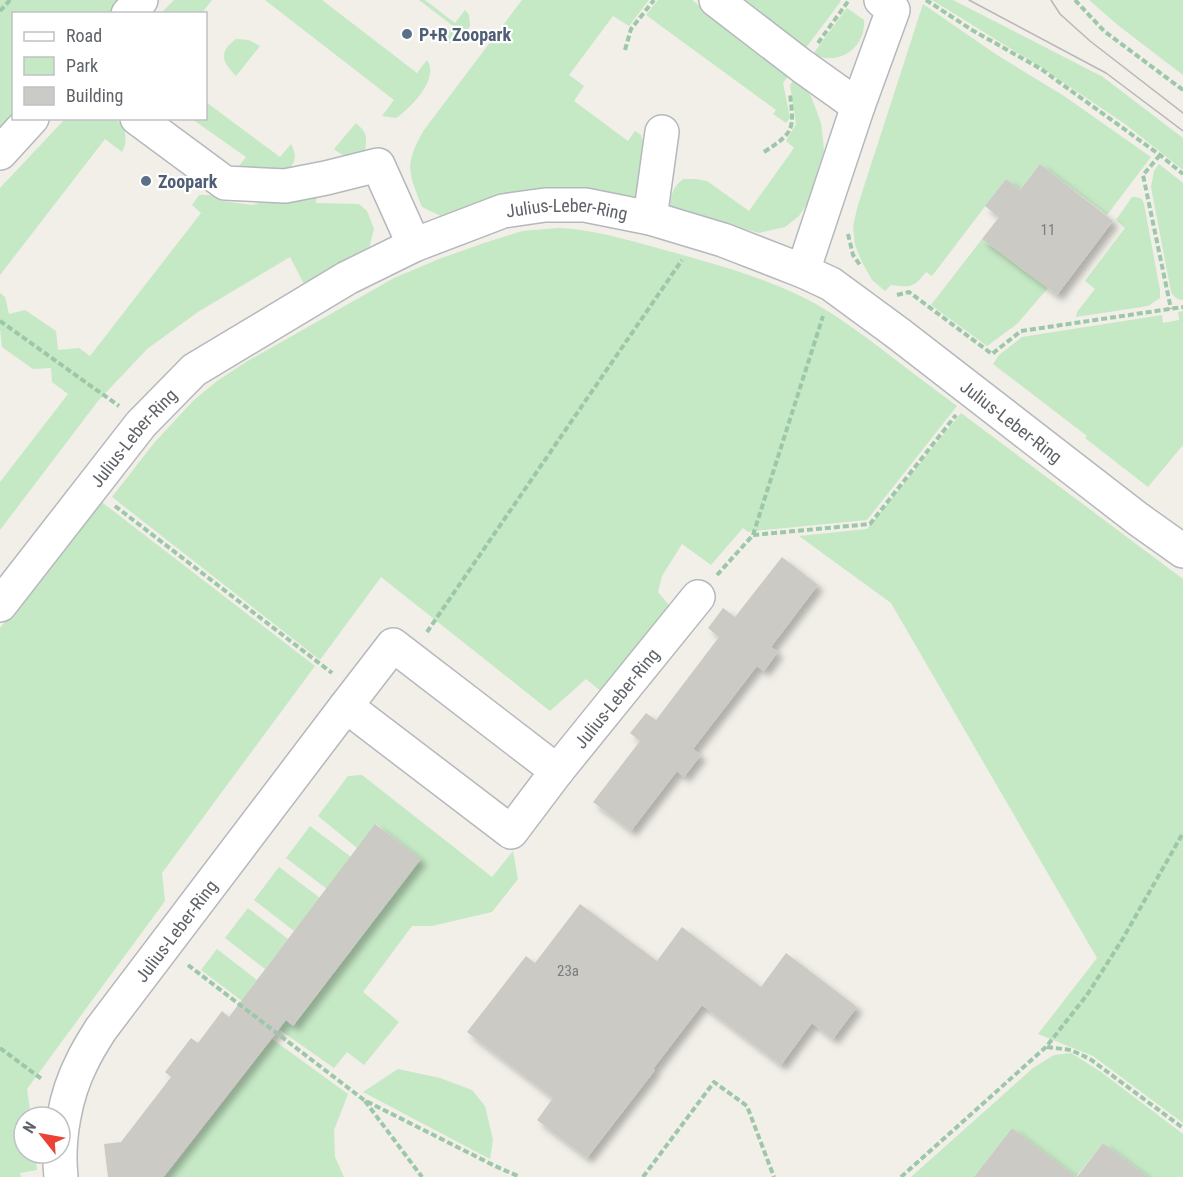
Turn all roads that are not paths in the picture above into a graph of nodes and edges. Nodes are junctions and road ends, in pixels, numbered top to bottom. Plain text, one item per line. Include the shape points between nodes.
1 (141, 0) edge
2 (716, 0) edge
3 (881, 0) edge
4 (130, 12) edge
5 (858, 106) junction
6 (30, 120) edge
7 (140, 120) edge
8 (662, 132) dead end
9 (0, 153) edge
10 (650, 218) junction
11 (414, 245) junction
12 (804, 271) junction
13 (1183, 551) edge
14 (698, 597) road end
15 (0, 605) edge
16 (352, 699) junction
17 (557, 771) junction
18 (61, 1177) edge

1 - 4 street
2 - 5 street
3 - 5 street via 893,10
5 - 12 street
6 - 9 street
7 - 11 street via 225,183 285,186 378,165
8 - 10 street
10 - 11 street, Julius-Leber-Ring via 585,206 545,205 502,211
10 - 12 street, Julius-Leber-Ring
11 - 15 street, Julius-Leber-Ring via 347,278 194,370 141,424
12 - 13 street, Julius-Leber-Ring via 831,284 899,334
14 - 17 street, Julius-Leber-Ring
16 - 17 street, Julius-Leber-Ring via 393,645
16 - 17 street, Julius-Leber-Ring via 511,832
16 - 18 street, Julius-Leber-Ring via 101,1029 81,1063 69,1096 62,1131

